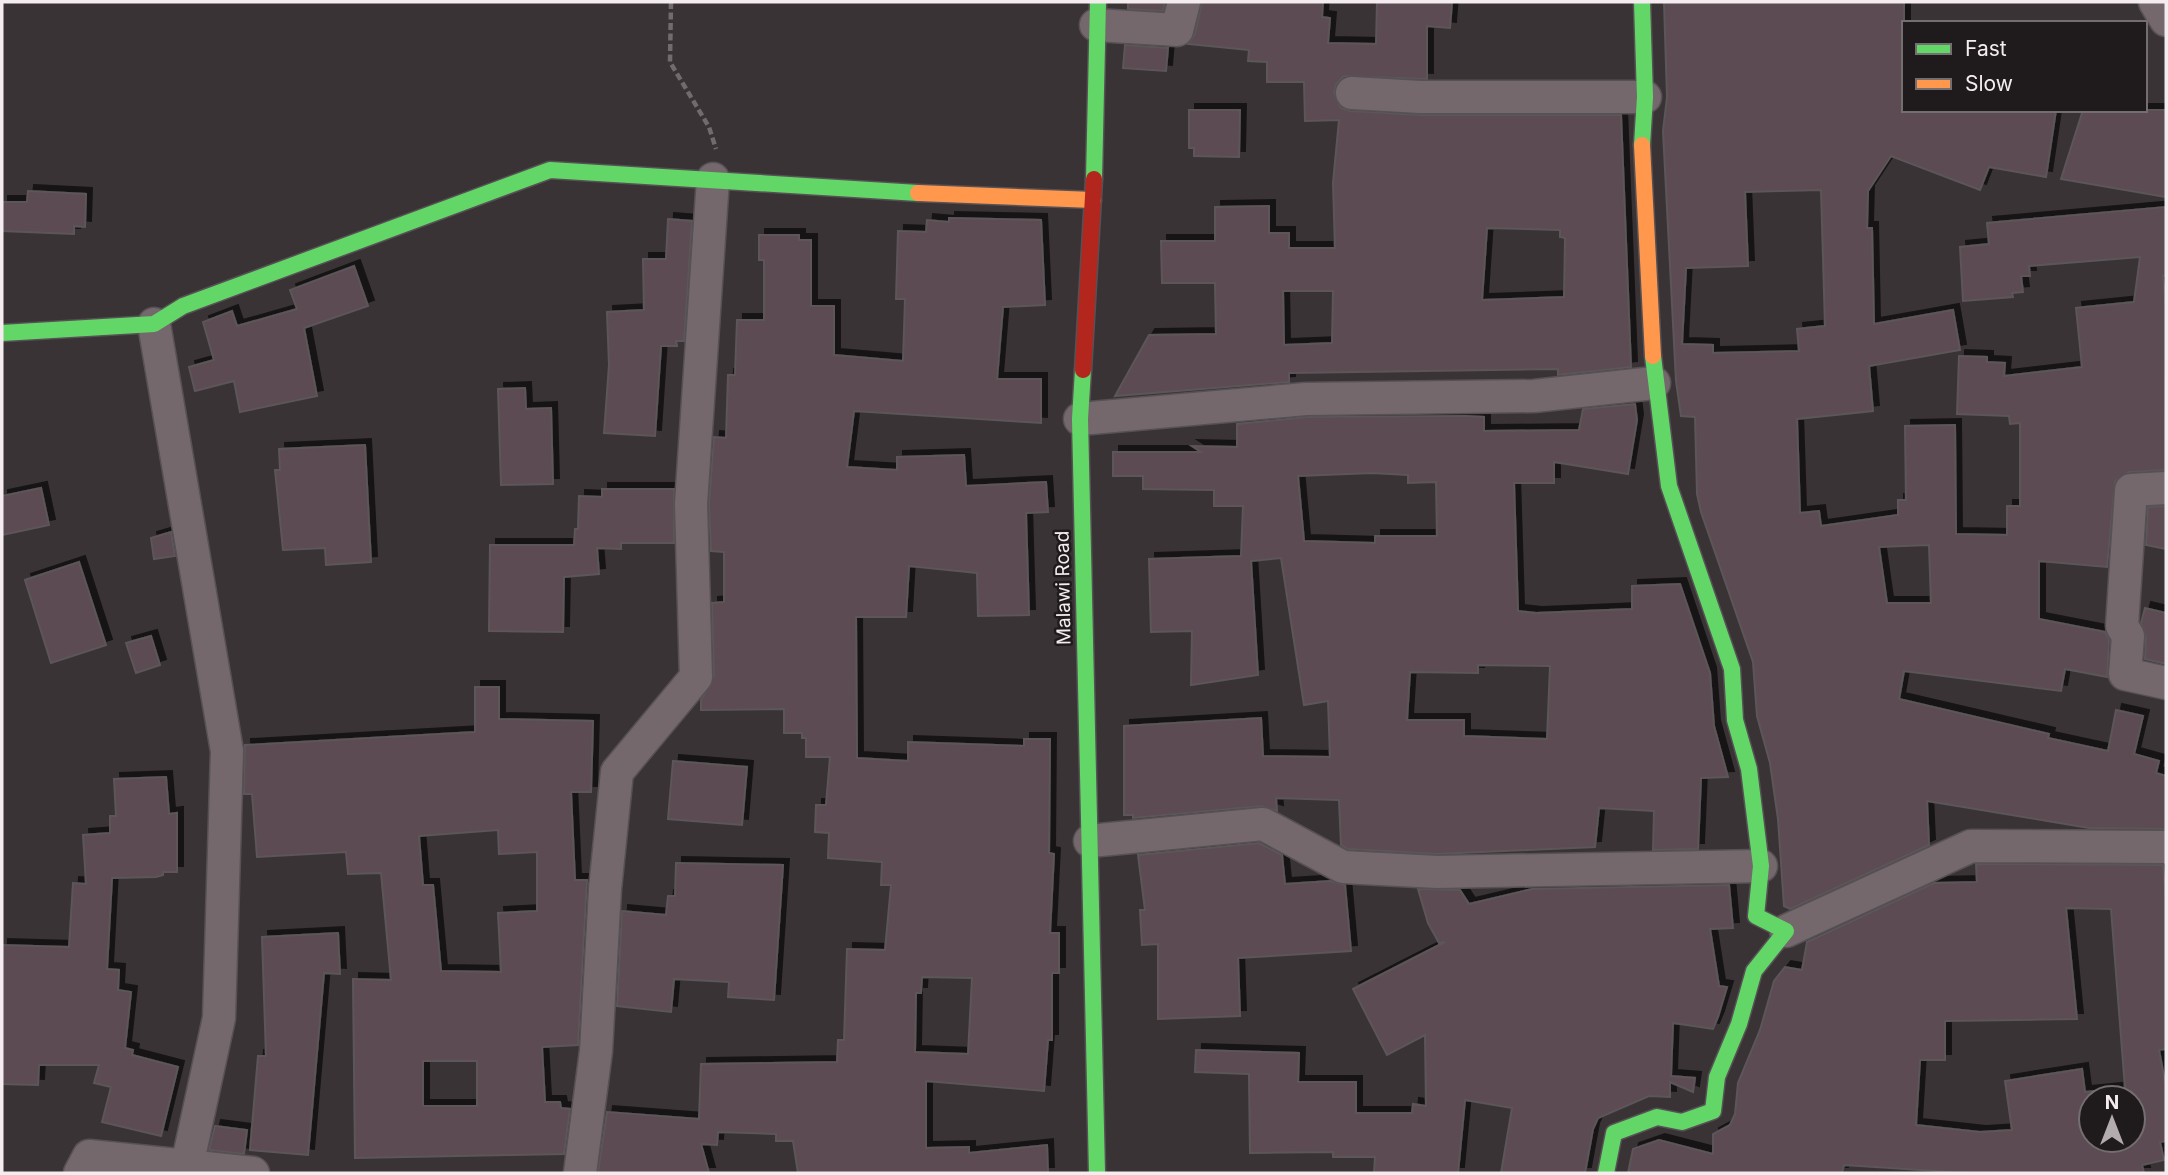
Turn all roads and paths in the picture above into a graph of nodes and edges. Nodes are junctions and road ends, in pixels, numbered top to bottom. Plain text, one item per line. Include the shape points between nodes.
1 (671, 2) edge
2 (1184, 2) edge
3 (1642, 2) edge
4 (2155, 2) edge
5 (1097, 13) edge
6 (2166, 20) edge
7 (1352, 93) dead end
8 (1645, 97) junction
9 (713, 179) junction
10 (1093, 200) junction
11 (154, 324) junction
12 (2, 333) edge
13 (1654, 383) junction
14 (1080, 419) junction
15 (2166, 488) edge
16 (2166, 683) edge
17 (1090, 841) junction
18 (2166, 847) edge
19 (1761, 866) junction
20 (1786, 931) junction
21 (187, 1166) junction
22 (80, 1173) edge
23 (253, 1173) edge
24 (580, 1173) edge
25 (1097, 1173) edge
26 (1606, 1173) edge

1 - 9 path via 670,62 716,144
2 - 5 street via 1177,30
3 - 8 street
4 - 6 street
5 - 10 street, Malawi Road
7 - 8 street
8 - 13 street via 1640,130
9 - 10 street
9 - 11 street via 550,170 183,306
9 - 24 street via 691,504 696,677 617,772 596,1051
10 - 14 street, Malawi Road
11 - 12 street
11 - 21 street via 227,751 219,1018
13 - 14 street via 1534,396 1306,399
13 - 19 street via 1669,486 1731,669 1735,720 1749,769
14 - 17 street, Malawi Road
15 - 16 street via 2131,490 2122,626 2128,636 2125,674
17 - 19 street via 1263,824 1343,867 1437,872
17 - 25 street, Malawi Road
18 - 20 street via 1971,846
19 - 20 street via 1756,916
20 - 26 street via 1754,971 1717,1077 1713,1111 1682,1122 1657,1117 1614,1133
21 - 22 street via 89,1156
21 - 23 street

